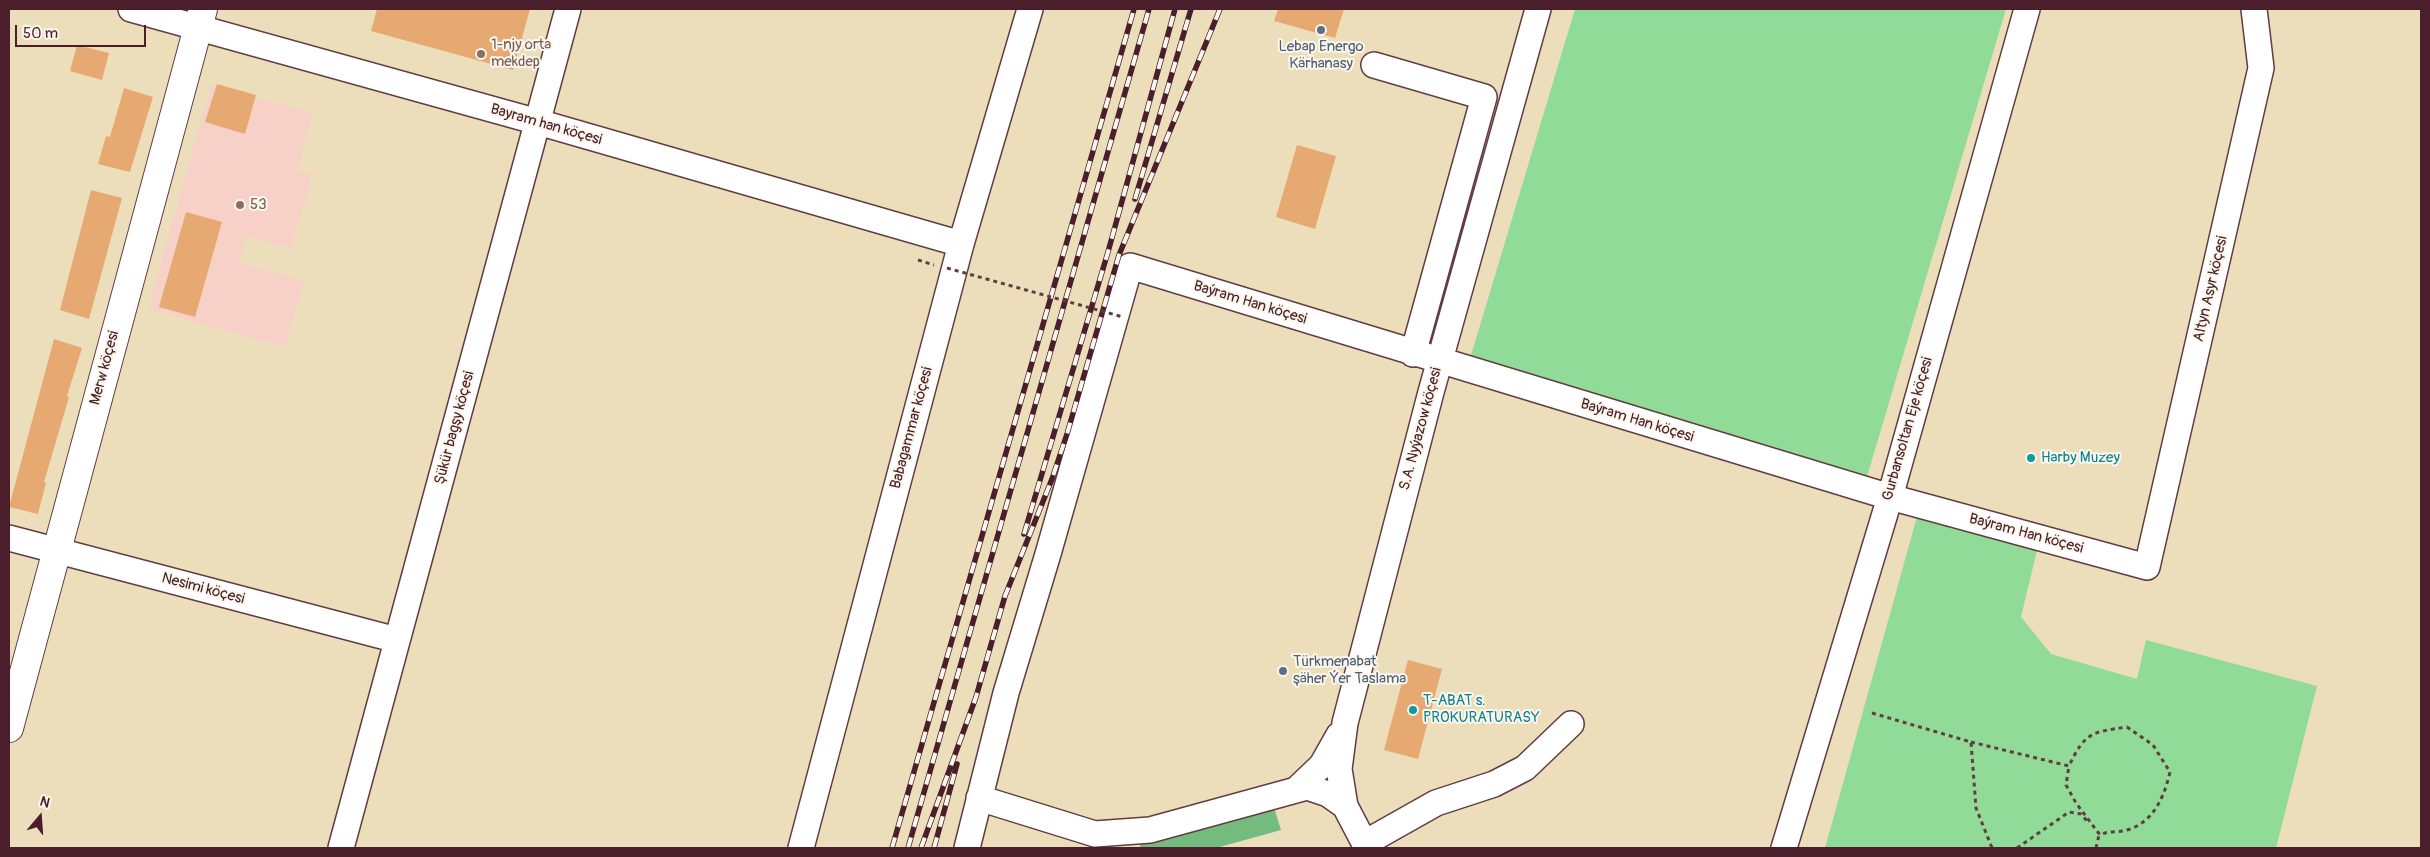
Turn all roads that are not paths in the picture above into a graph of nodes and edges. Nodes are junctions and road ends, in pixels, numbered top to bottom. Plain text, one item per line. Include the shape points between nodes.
1 (131, 9) edge
2 (568, 9) edge
3 (1030, 9) edge
4 (1538, 9) edge
5 (2027, 9) edge
6 (2254, 9) edge
7 (201, 19) edge
8 (1374, 65) dead end
9 (538, 122) junction
10 (961, 244) junction
11 (1412, 354) junction
12 (1440, 362) junction
13 (1890, 497) junction
14 (9, 538) edge
15 (56, 550) junction
16 (2147, 567) joint
17 (397, 640) junction
18 (1345, 723) junction
19 (1571, 724) dead end
20 (9, 728) edge
21 (1298, 788) junction
22 (979, 798) junction
23 (1345, 806) junction
24 (1134, 840) edge
25 (1366, 846) edge
26 (341, 848) edge
27 (800, 848) edge
28 (967, 848) edge
29 (1784, 848) edge

1 - 7 street, Bayram han köçesi
2 - 9 street, Şükür bagşy köçesi
3 - 10 street, Babagammar köçesi
4 - 12 street, S.A. Nyýazow köçesi
5 - 13 street, Gurbansoltan Eje köçesi
6 - 16 street, Altyn Asyr köçesi via 2261,68
7 - 9 street, Bayram han köçesi
7 - 15 main road, Merw köçesi
8 - 11 street via 1484,97
9 - 10 street, Bayram han köçesi
9 - 17 street, Şükür bagşy köçesi
10 - 27 street, Babagammar köçesi
11 - 12 street, Baýram Han köçesi
11 - 22 street, Baýram Han köçesi via 1130,266 1006,693
12 - 13 street, Baýram Han köçesi
12 - 18 street, S.A. Nyýazow köçesi
13 - 16 street, Baýram Han köçesi
13 - 29 street, Gurbansoltan Eje köçesi
14 - 15 street, Nesimi köçesi
15 - 17 street, Nesimi köçesi
15 - 20 main road, Merw köçesi
17 - 26 street, Şükür bagşy köçesi
18 - 21 street via 1322,765
18 - 23 street, S.A. Nyýazow köçesi via 1339,769
19 - 25 street via 1525,768 1494,784 1436,803
21 - 23 street via 1321,791
21 - 24 street via 1150,830
22 - 24 street via 1094,834
22 - 28 street
23 - 25 street, S.A. Nyýazow köçesi

